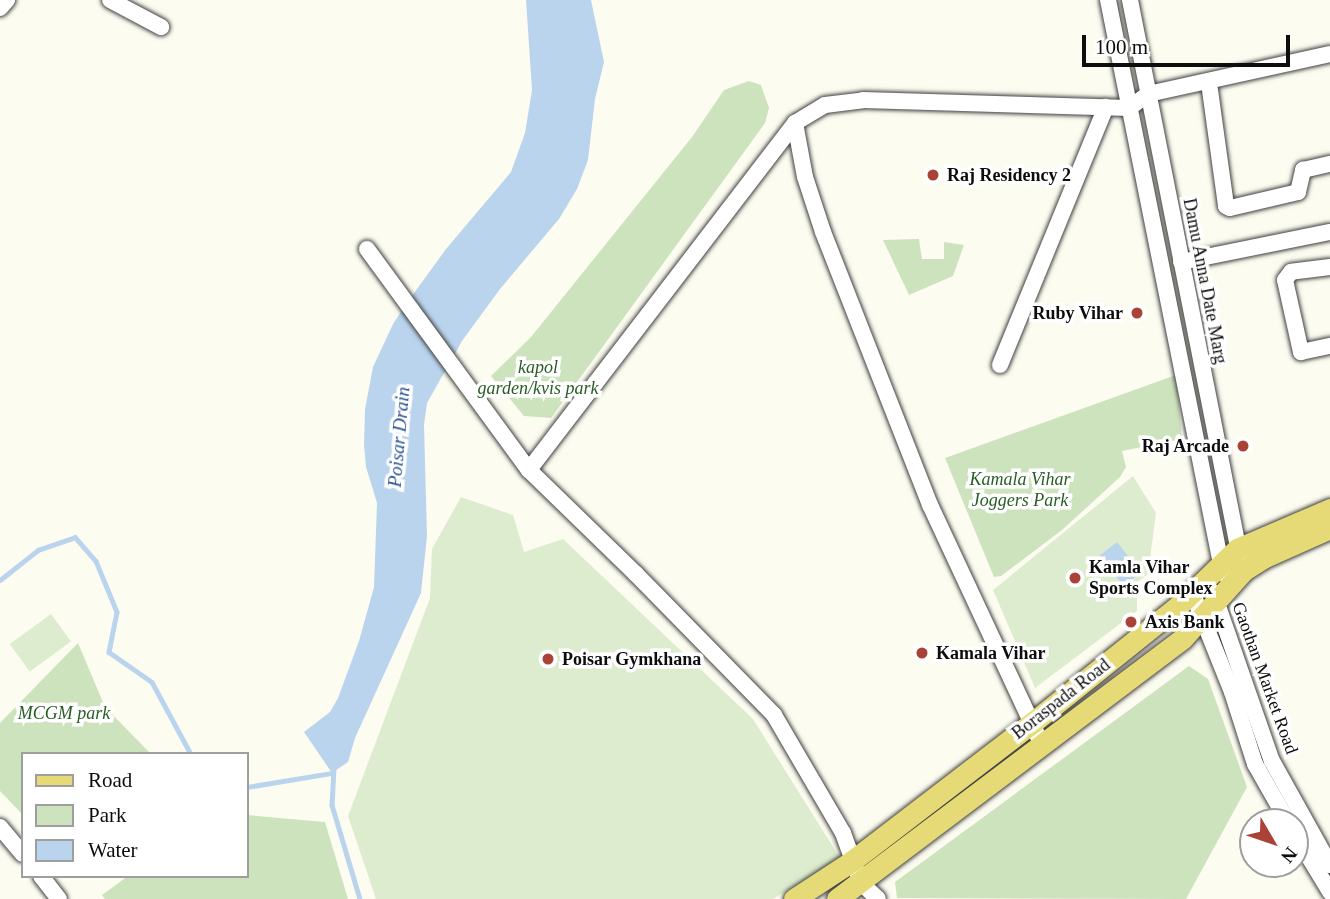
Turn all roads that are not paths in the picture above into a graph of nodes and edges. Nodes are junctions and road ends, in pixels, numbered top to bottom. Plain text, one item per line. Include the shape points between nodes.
1 (7, 0) edge
2 (110, 0) edge
3 (1108, 0) edge
4 (1130, 0) edge
5 (0, 8) edge
6 (161, 27) dead end
7 (1330, 54) edge
8 (1209, 83) junction
9 (1148, 94) junction
10 (1106, 107) junction
11 (1129, 108) junction
12 (795, 123) junction
13 (1330, 164) edge
14 (1330, 232) edge
15 (367, 249) dead end
16 (1181, 261) junction
17 (1330, 267) edge
18 (1330, 346) edge
19 (1201, 359) junction
20 (1180, 364) junction
21 (1000, 365) dead end
22 (529, 470) junction
23 (1330, 509) edge
24 (1330, 528) edge
25 (1237, 549) junction
26 (1244, 570) junction
27 (1206, 578) junction
28 (1223, 594) junction
29 (1202, 616) junction
30 (1243, 703) junction
31 (1032, 723) junction
32 (1042, 745) junction
33 (1287, 808) edge
34 (0, 827) edge
35 (1309, 838) edge
36 (21, 851) edge
37 (1309, 856) edge
38 (852, 861) junction
39 (1330, 865) edge
40 (43, 878) edge
41 (862, 883) junction
42 (1329, 887) edge
43 (59, 899) edge
44 (794, 899) edge
45 (837, 899) edge
46 (878, 899) edge

1 - 5 street
2 - 6 street
3 - 11 street
4 - 9 street, Damu Anna Date Marg
7 - 8 street
8 - 9 street
8 - 13 street via 1230,208 1298,192 1303,170
9 - 11 street
9 - 16 street, Damu Anna Date Marg
10 - 11 street
10 - 12 street via 863,100 825,105
10 - 21 street
11 - 20 street
12 - 22 street
12 - 31 street via 805,177 823,232 925,492
14 - 16 street
15 - 22 street
16 - 19 street, Damu Anna Date Marg
17 - 18 street via 1291,272 1285,280 1301,352
19 - 20 street
19 - 25 street, Damu Anna Date Marg
20 - 27 street
22 - 38 street via 774,715 843,833
23 - 25 main road, Boraspada Road
24 - 26 main road, Boraspada Road
25 - 26 street, Damu Anna Date Marg
25 - 27 main road, Boraspada Road
26 - 28 main road, Boraspada Road
27 - 28 street, Gaothan Market Road
27 - 29 street, Gaothan Market Road
27 - 31 main road, Boraspada Road
28 - 29 main road, Boraspada Road
28 - 30 street, Gaothan Market Road
29 - 30 street, Gaothan Market Road
29 - 32 main road, Boraspada Road via 1183,638
30 - 33 street, Gaothan Market Road via 1272,761
31 - 32 street
31 - 38 main road, Boraspada Road
32 - 41 main road, Boraspada Road
34 - 36 street
35 - 39 street, Gaothan Market Road
37 - 42 street
38 - 41 street
38 - 44 main road, Boraspada Road
40 - 43 street
41 - 45 main road, Boraspada Road
41 - 46 street

